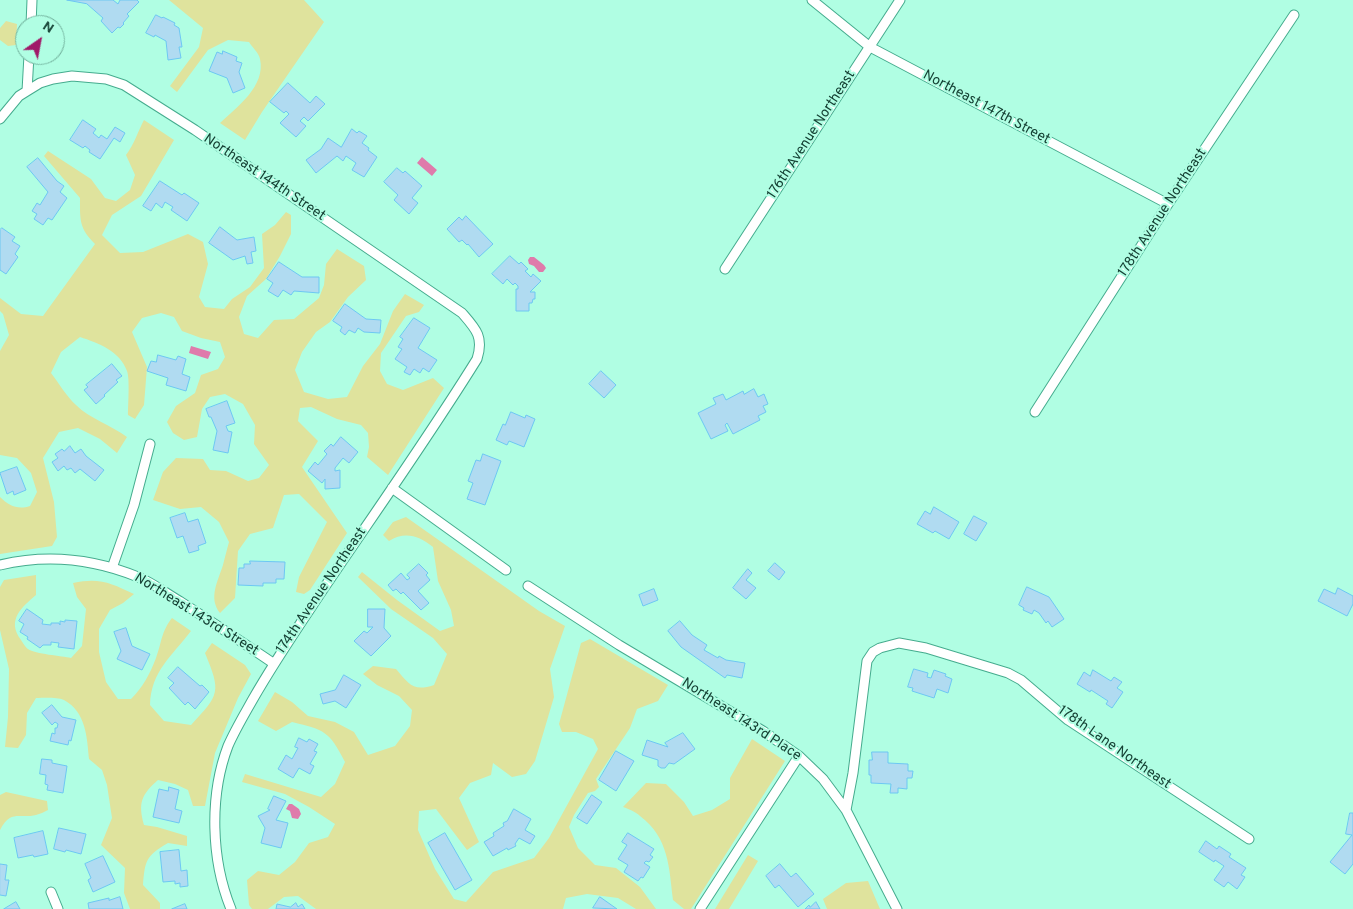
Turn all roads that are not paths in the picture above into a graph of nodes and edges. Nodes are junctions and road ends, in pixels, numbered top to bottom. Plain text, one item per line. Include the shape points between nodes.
1 (32, 0) edge
2 (812, 0) edge
3 (900, 0) edge
4 (31, 15) edge
5 (1294, 15) dead end
6 (870, 47) junction
7 (28, 65) edge
8 (27, 91) junction
9 (0, 120) edge
10 (1168, 204) junction
11 (725, 269) dead end
12 (480, 337) joint
13 (1035, 412) dead end
14 (150, 444) dead end
15 (392, 488) junction
16 (0, 565) edge
17 (112, 568) junction
18 (506, 570) dead end
19 (528, 586) dead end
20 (273, 663) junction
21 (799, 756) junction
22 (846, 810) junction
23 (1248, 840) dead end
24 (51, 892) dead end
25 (58, 909) edge
26 (231, 909) edge
27 (700, 909) edge
28 (897, 909) edge

1 - 4 street
2 - 6 street, Northeast 147th Street
3 - 6 street, 176th Avenue Northeast
5 - 10 street, 178th Avenue Northeast
6 - 10 street, Northeast 147th Street
6 - 11 street, 176th Avenue Northeast
7 - 8 street
8 - 9 street, Northeast 144th Street
8 - 12 street, Northeast 144th Street via 40,83 72,76 106,79 124,85 462,313
10 - 13 street, 178th Avenue Northeast
12 - 15 street, 174th Avenue Northeast via 477,359
14 - 17 street via 134,505
15 - 18 street
15 - 20 street, 174th Avenue Northeast
16 - 17 street, Northeast 143rd Street via 47,559 75,560
17 - 20 street, Northeast 143rd Street via 140,578
19 - 21 street, Northeast 143rd Place
20 - 26 street, 174th Avenue Northeast via 228,747 216,803 215,833
21 - 22 street, Northeast 143rd Place via 823,779
21 - 27 street
22 - 23 street, 178th Lane Northeast via 867,661 873,652 899,642 1008,673 1021,680 1068,720
22 - 28 street, Northeast 143rd Place
24 - 25 street

